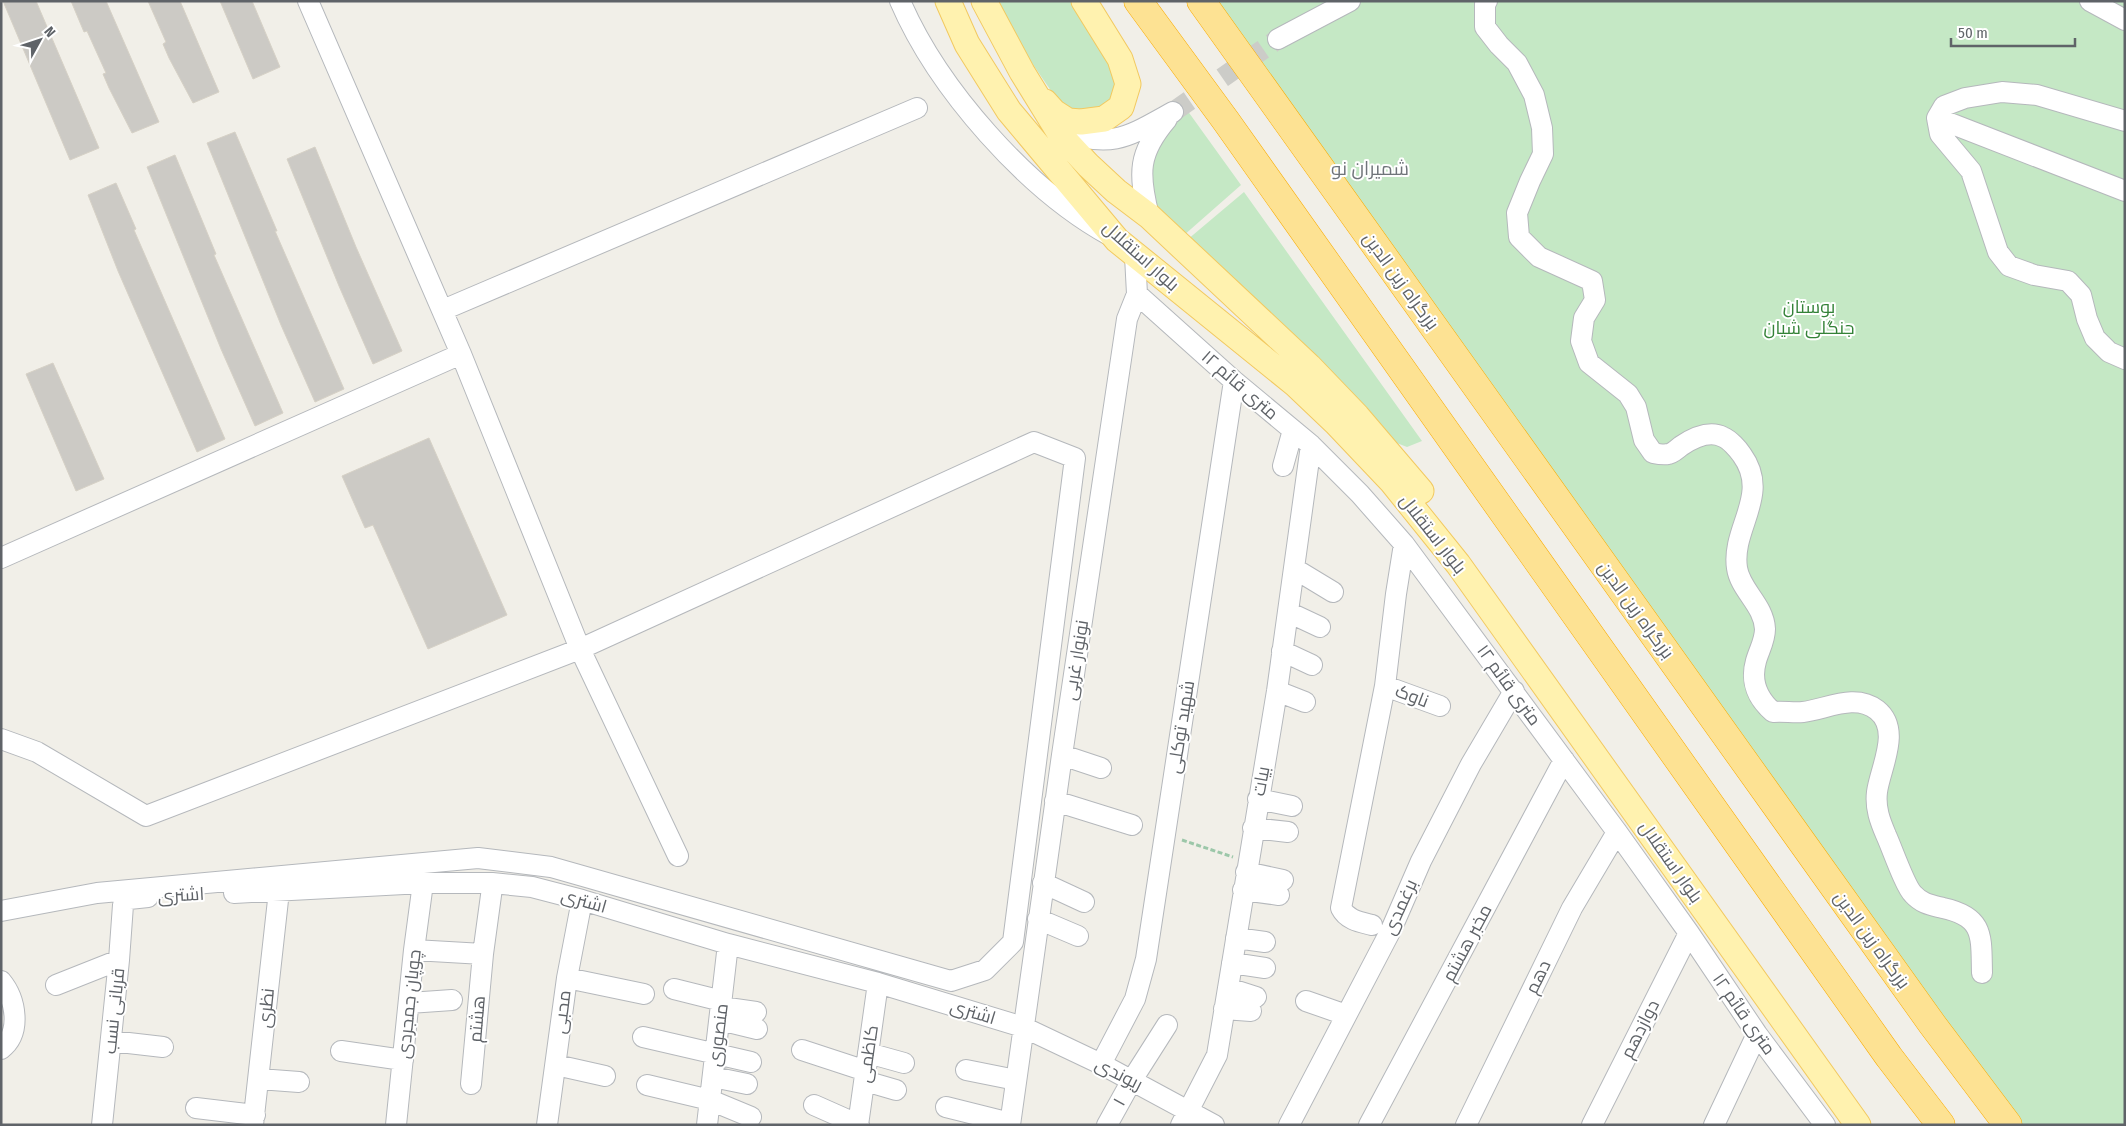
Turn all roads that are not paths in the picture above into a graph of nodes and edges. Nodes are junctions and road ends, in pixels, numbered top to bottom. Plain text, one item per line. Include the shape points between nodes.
1 (308, 1) edge
2 (900, 1) edge
3 (984, 1) edge
4 (1084, 1) edge
5 (1138, 1) edge
6 (1350, 1) edge
7 (1487, 1) edge
8 (2090, 1) edge
9 (952, 5) edge
10 (1205, 7) edge
11 (2125, 20) edge
12 (1278, 39) tunnel mouth
13 (1035, 93) junction
14 (917, 108) dead end
15 (1937, 118) junction
16 (2125, 121) edge
17 (1059, 132) junction
18 (2125, 191) edge
19 (1149, 216) junction
20 (1126, 248) junction
21 (1170, 284) junction
22 (1137, 294) junction
23 (443, 310) junction
24 (1264, 323) junction
25 (1249, 347) junction
26 (461, 354) junction
27 (2125, 358) edge
28 (1234, 381) junction
29 (1293, 430) junction
30 (1311, 445) junction
31 (1283, 466) dead end
32 (1404, 544) junction
33 (1, 558) edge
34 (1295, 569) junction
35 (1333, 592) dead end
36 (1288, 612) junction
37 (1320, 627) dead end
38 (580, 649) junction
39 (1282, 651) junction
40 (1312, 665) dead end
41 (1385, 686) junction
42 (1514, 690) junction
43 (1277, 691) junction
44 (1305, 702) dead end
45 (1440, 706) dead end
46 (1, 739) edge
47 (1062, 755) junction
48 (1564, 760) junction
49 (1101, 768) dead end
50 (1258, 799) junction
51 (1055, 801) junction
52 (1292, 806) dead end
53 (1132, 825) dead end
54 (1253, 828) junction
55 (1288, 832) dead end
56 (1617, 832) junction
57 (678, 856) dead end
58 (1246, 875) junction
59 (424, 883) junction
60 (1043, 883) junction
61 (1281, 887) dead end
62 (492, 888) dead end
63 (279, 891) junction
64 (129, 899) joint
65 (582, 900) junction
66 (1084, 902) dead end
67 (1, 911) edge
68 (1038, 919) junction
69 (1372, 925) dead end
70 (1689, 933) junction
71 (1078, 936) dead end
72 (1236, 938) junction
73 (1265, 942) dead end
74 (728, 944) junction
75 (414, 950) junction
76 (483, 954) junction
77 (120, 960) junction
78 (1232, 963) junction
79 (1265, 968) dead end
80 (1982, 973) dead end
81 (566, 978) junction
82 (1, 981) edge
83 (878, 983) junction
84 (56, 985) dead end
85 (1228, 988) junction
86 (674, 989) dead end
87 (644, 994) dead end
88 (452, 1000) dead end
89 (1306, 1001) dead end
90 (409, 1003) junction
91 (721, 1009) junction
92 (1224, 1009) junction
93 (1346, 1014) junction
94 (757, 1020) dead end
95 (1167, 1026) dead end
96 (1023, 1027) junction
97 (1757, 1034) junction
98 (643, 1037) dead end
99 (111, 1041) junction
100 (163, 1047) dead end
101 (1, 1049) edge
102 (802, 1050) dead end
103 (341, 1051) dead end
104 (716, 1054) junction
105 (403, 1060) junction
106 (751, 1062) dead end
107 (904, 1063) dead end
108 (1101, 1064) junction
109 (556, 1065) junction
110 (866, 1068) junction
111 (966, 1070) dead end
112 (605, 1076) dead end
113 (713, 1077) junction
114 (258, 1079) junction
115 (1016, 1080) junction
116 (1132, 1080) junction
117 (299, 1082) dead end
118 (471, 1084) dead end
119 (647, 1084) dead end
120 (748, 1084) dead end
121 (896, 1090) dead end
122 (710, 1100) junction
123 (814, 1105) dead end
124 (946, 1107) dead end
125 (196, 1108) dead end
126 (751, 1117) dead end
127 (1184, 1117) edge
128 (254, 1120) edge
129 (1010, 1124) edge
130 (102, 1125) edge
131 (397, 1125) edge
132 (547, 1125) edge
133 (707, 1125) edge
134 (858, 1125) edge
135 (1107, 1125) edge
136 (1214, 1125) edge
137 (1288, 1125) edge
138 (1369, 1125) edge
139 (1466, 1125) edge
140 (1592, 1125) edge
141 (1714, 1125) edge
142 (1825, 1125) edge
143 (1858, 1125) edge
144 (1876, 1125) edge
145 (1941, 1125) edge
146 (2008, 1125) edge

1 - 23 street
2 - 20 street via 912,28 938,68 981,125 1036,182 1083,221
3 - 13 main road, بلوار استقلال
4 - 13 main road via 1120,59 1128,84 1121,107 1104,119 1068,121
5 - 145 highway via 1889,1057
6 - 12 street
7 - 80 street via 1485,27 1517,63 1534,95 1542,128 1543,154 1517,213 1519,237 1539,257 1592,281 1595,300 1584,318 1581,341 1589,364 1628,394 1636,407 1644,440 1653,453 1669,454 1707,434 1723,436 1738,448 1750,467 1753,491 1737,548 1737,568 1765,627 1764,642 1755,662 1754,680 1758,695 1773,712 1803,712 1843,703 1866,703 1878,710 1887,725 1889,748 1877,791 1876,808 1880,822 1911,893 1926,905 1945,908 1973,922 1981,934
8 - 11 street
9 - 20 main road, بلوار استقلال via 967,44 1010,111
10 - 146 highway, بزرگراه زین الدین via 1920,1008
13 - 17 main road, بلوار استقلال
14 - 23 street
15 - 16 street via 1944,106 1965,98 2002,92 2037,96
15 - 18 street
15 - 27 street via 1940,134 1970,171 1998,252 2009,266 2034,275 2068,281 2081,295 2095,338 2109,352
17 - 19 main road, بلوار استقلال via 1088,165
17 - 19 street via 1099,141 1121,138 1173,112 1148,144 1144,158 1143,194
19 - 24 main road, بلوار استقلال
20 - 21 main road, بلوار استقلال
20 - 22 street
21 - 22 street
21 - 25 main road, بلوار استقلال
22 - 28 street, ۱۲ متری قائم
22 - 47 street, نونوار غربی via 1127,319
23 - 26 street
24 - 25 main road via 1268,341 1257,348
24 - 144 main road, بلوار استقلال via 1357,416 1409,475
25 - 143 main road, بلوار استقلال via 1336,423 1392,482 1458,564
26 - 33 street
26 - 38 street
28 - 29 street, ۱۲ متری قائم
28 - 108 street, شهید توکلی via 1146,959 1134,999
29 - 30 street, ۱۲ متری قائم
29 - 31 street
30 - 32 street, ۱۲ متری قائم
30 - 34 street, بیات
32 - 41 street, برغمدی
32 - 42 street, ۱۲ متری قائم
34 - 35 street
34 - 36 street, بیات
36 - 37 street
36 - 39 street, بیات
38 - 46 street via 146,816 36,752
38 - 57 street
38 - 67 street via 1034,442 1075,458 1013,942 985,970 951,981 551,867 478,858 97,893
39 - 40 street
39 - 43 street, بیات
41 - 45 street, ناوک
41 - 69 street, برغمدی via 1341,908 1351,919
42 - 48 street, ۱۲ متری قائم
42 - 93 street, برغمدی via 1471,764 1421,861 1391,930
43 - 44 street
43 - 50 street, بیات
47 - 49 street
47 - 51 street, نونوار غربی
48 - 56 street, ۱۲ متری قائم
48 - 138 street, مخبر هشتم
50 - 52 street
50 - 54 street, بیات
51 - 53 street
51 - 60 street, نونوار غربی
54 - 55 street
54 - 58 street, بیات
56 - 70 street, ۱۲ متری قائم
56 - 139 street, دهم via 1572,908
58 - 61 street
58 - 72 street, بیات
59 - 63 street, اشتری
59 - 65 street, اشتری via 492,883 532,887
59 - 75 street, چوپان جمجردی
60 - 66 street
60 - 68 street, نونوار غربی
62 - 76 street, هشتم
63 - 64 street, اشتری
63 - 114 street, نظری
64 - 77 street, قربانی نسب via 123,906
65 - 74 street, اشتری
65 - 81 street, محبی
68 - 71 street
68 - 96 street, نونوار غربی
70 - 97 street, ۱۲ متری قائم
70 - 140 street, دوازدهم
72 - 73 street
72 - 78 street, بیات
74 - 83 street, اشتری
74 - 91 street, منصوری
75 - 76 street
75 - 90 street, چوپان جمجردی
76 - 118 street, هشتم
77 - 84 street
77 - 99 street, قربانی نسب
78 - 79 street
78 - 85 street, بیات
81 - 87 street
81 - 109 street, محبی
82 - 101 street via 13,1001 15,1016 13,1032
83 - 96 street, اشتری
83 - 110 street, کاظمی
85 - 92 street, بیات
85 - 92 street via 1253,1004
86 - 91 street
88 - 90 street
89 - 93 street
90 - 105 street, چوپان جمجردی
91 - 94 street
91 - 104 street, منصوری
92 - 127 street, بیات via 1217,1055
93 - 137 street, برغمدی
95 - 116 street, ۱
96 - 108 street, ریوندی
96 - 115 street, نونوار غربی
97 - 141 street
97 - 142 street, ۱۲ متری قائم
98 - 104 street
99 - 100 street
99 - 130 street, قربانی نسب
102 - 110 street
103 - 105 street
104 - 106 street
104 - 113 street, منصوری
105 - 131 street, چوپان جمجردی
107 - 110 street
108 - 116 street, ریوندی
109 - 112 street
109 - 132 street, محبی
110 - 121 street
110 - 134 street, کاظمی
111 - 115 street
113 - 120 street
113 - 122 street, منصوری
114 - 117 street
114 - 128 street, نظری
115 - 129 street, نونوار غربی
116 - 127 street, ریوندی
116 - 135 street, ۱
119 - 122 street
122 - 126 street
122 - 133 street, منصوری
123 - 134 street
124 - 129 street
125 - 128 street
127 - 136 street, ریوندی

